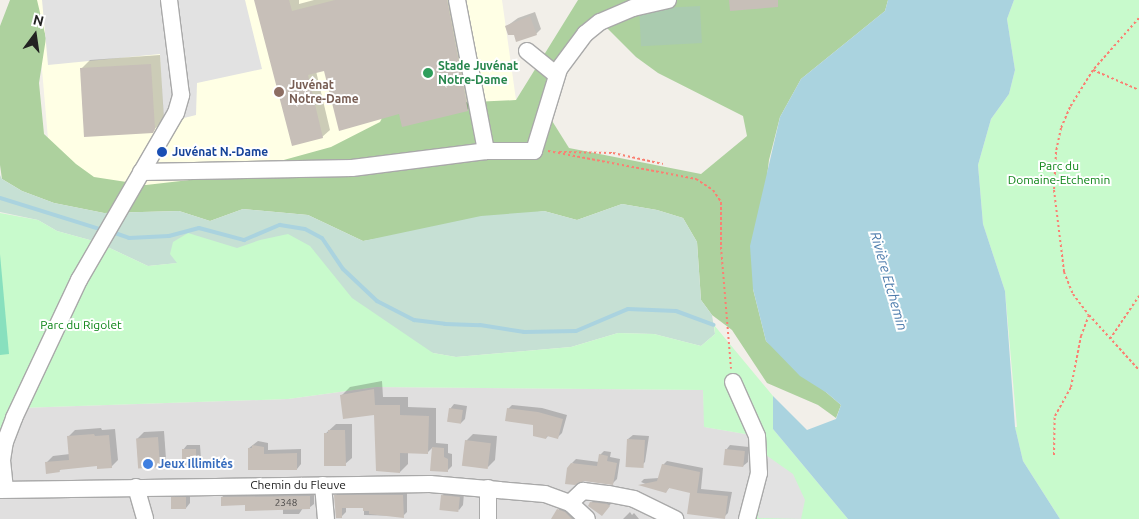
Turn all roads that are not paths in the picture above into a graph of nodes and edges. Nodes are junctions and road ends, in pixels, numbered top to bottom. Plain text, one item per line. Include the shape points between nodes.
1 (169, 0) edge
2 (457, 0) edge
3 (668, 0) edge
4 (527, 51) dead end
5 (557, 75) junction
6 (486, 151) junction
7 (141, 172) junction
8 (732, 374) road end
9 (322, 485) junction
10 (136, 487) junction
11 (488, 488) junction
12 (3, 490) edge
13 (570, 502) junction
14 (145, 519) edge
15 (326, 519) edge
16 (488, 519) edge
17 (587, 519) edge
18 (675, 519) edge
19 (748, 519) edge

1 - 7 street via 181,95 176,113
2 - 6 street
3 - 5 street via 633,8 600,22 585,34
4 - 5 street
5 - 6 street via 540,150
6 - 7 street via 352,168
7 - 12 street via 79,280 4,442
8 - 19 street via 757,436 759,474
9 - 10 street, Chemin du Fleuve
9 - 11 street, Chemin du Fleuve via 430,484
9 - 15 street
10 - 12 street, Chemin du Fleuve
10 - 14 street
11 - 13 street, Chemin du Fleuve via 545,494
11 - 16 street
13 - 17 street, Chemin du Fleuve
13 - 18 street via 583,491 609,494 634,499

